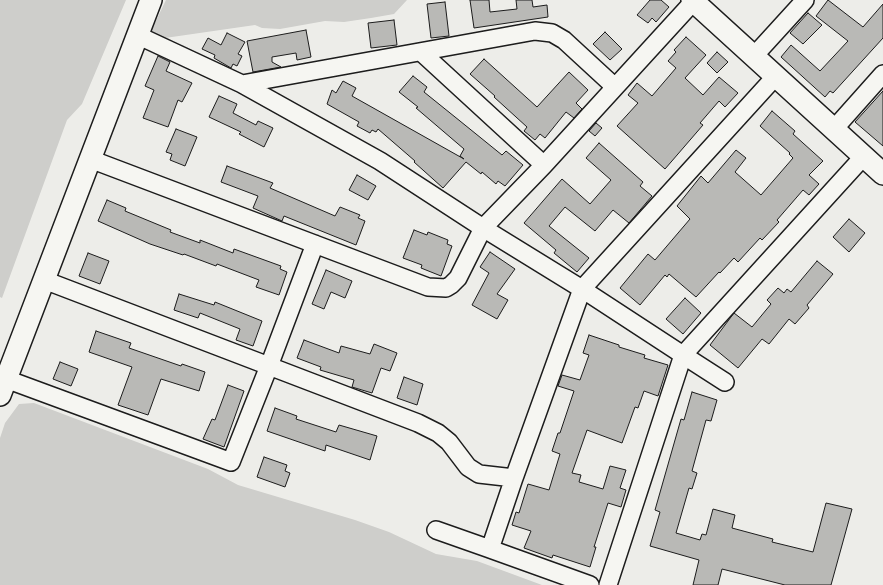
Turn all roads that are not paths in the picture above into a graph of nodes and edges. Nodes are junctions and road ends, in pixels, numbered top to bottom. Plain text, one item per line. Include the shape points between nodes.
1 (151, 0) edge
2 (805, 0) edge
3 (693, 1) edge
4 (138, 35) junction
5 (421, 52) junction
6 (754, 56) junction
7 (883, 74) edge
8 (776, 77) junction
9 (242, 84) junction
10 (615, 87) junction
11 (834, 129) junction
12 (864, 156) junction
13 (90, 159) junction
14 (544, 165) junction
15 (883, 174) edge
16 (482, 228) junction
17 (315, 244) junction
18 (44, 280) junction
19 (582, 289) junction
20 (683, 355) junction
21 (269, 366) junction
22 (725, 382) dead end
23 (3, 387) edge
24 (514, 478) junction
25 (436, 530) dead end
26 (490, 549) junction
27 (590, 585) edge
28 (608, 585) edge

1 - 4 street
2 - 6 street
3 - 6 street
3 - 10 street
4 - 9 street
4 - 13 street
5 - 9 street
5 - 10 street via 535,31 552,33 564,40
5 - 14 street
6 - 8 street
7 - 11 street
8 - 11 street
8 - 19 street
9 - 16 street via 380,161
10 - 14 street
11 - 12 street
12 - 15 street
12 - 20 street
13 - 17 street
13 - 18 street
14 - 16 street
16 - 17 street via 458,278 446,288 428,287
16 - 19 street
17 - 21 street
18 - 21 street
18 - 23 street
19 - 20 street
19 - 24 street
20 - 22 street
20 - 28 street
21 - 23 street via 231,462
21 - 24 street via 438,433 449,442 468,467 479,474
24 - 26 street
25 - 26 street
26 - 27 street

